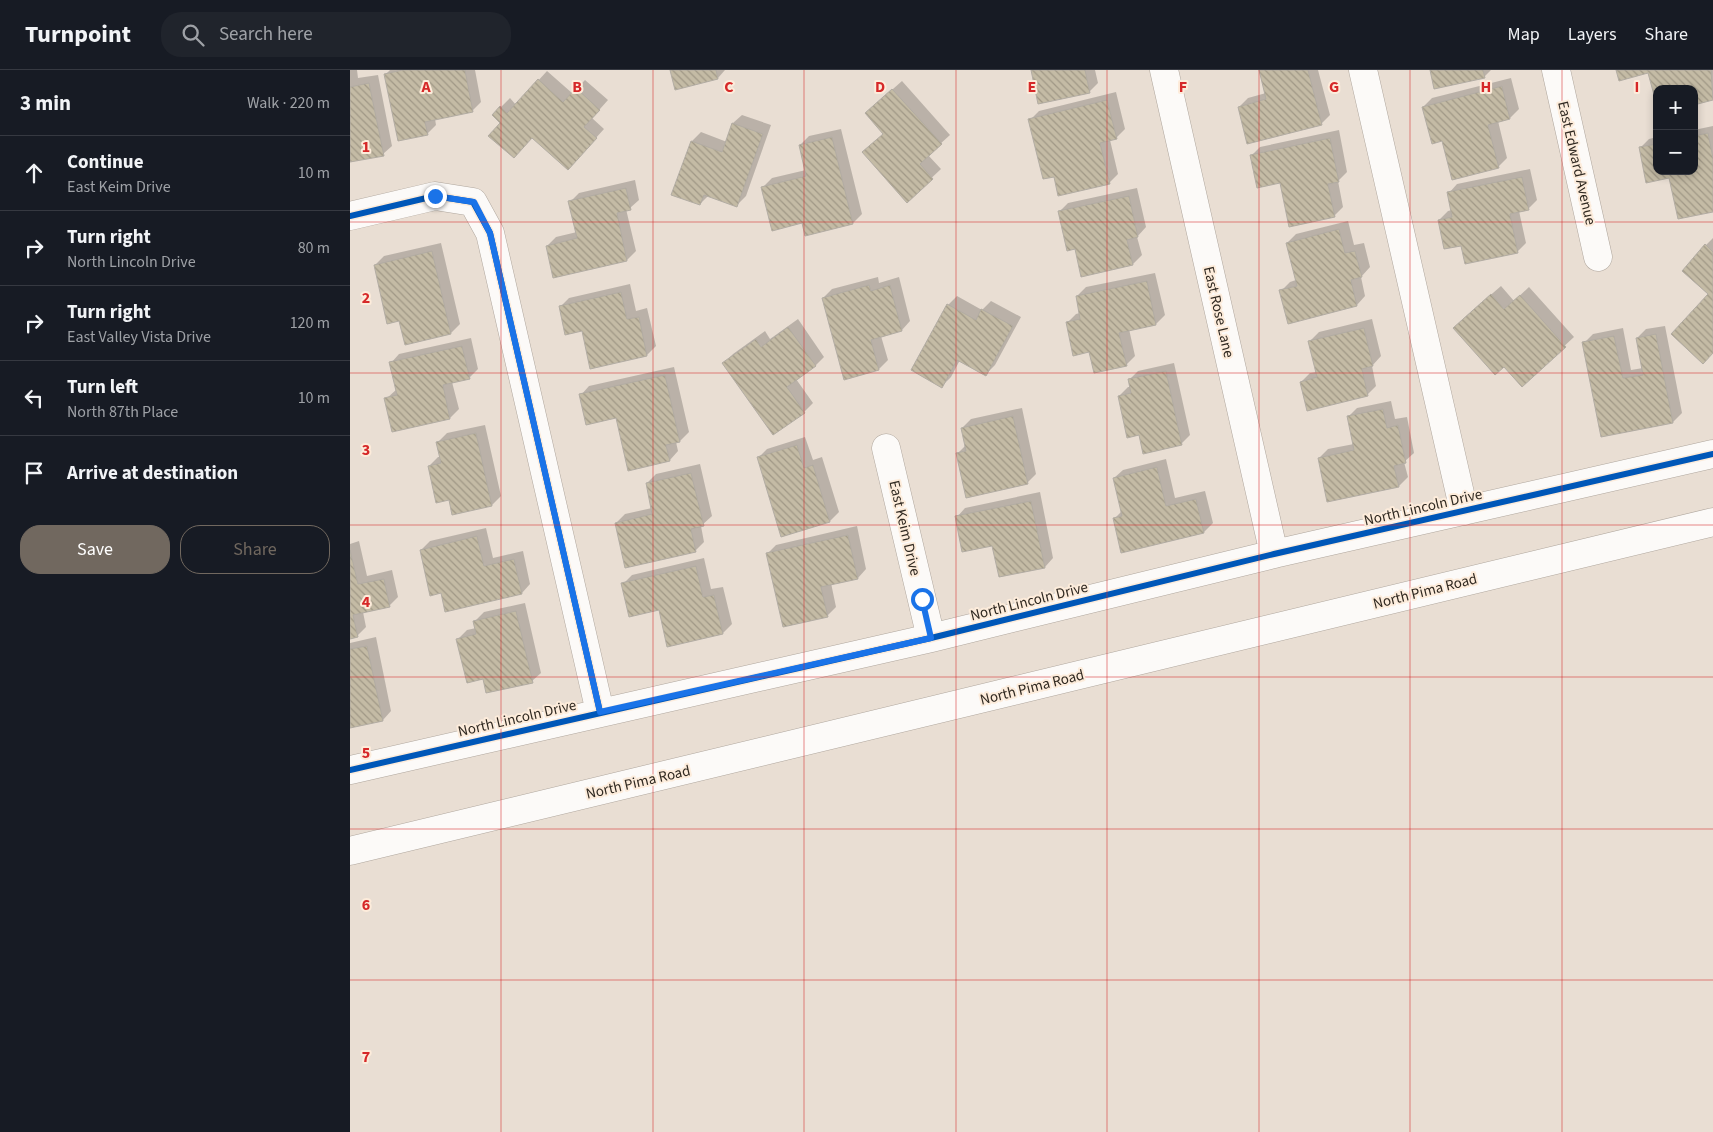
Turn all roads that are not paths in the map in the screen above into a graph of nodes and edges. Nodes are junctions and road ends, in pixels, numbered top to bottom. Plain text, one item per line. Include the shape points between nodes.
1 (1164, 70) edge
2 (1363, 70) edge
3 (1556, 70) edge
4 (350, 216) edge
5 (1598, 257) dead end
6 (886, 448) dead end
7 (1713, 454) edge
8 (1464, 511) junction
9 (1713, 522) edge
10 (1274, 554) junction
11 (931, 638) junction
12 (600, 712) junction
13 (350, 770) edge
14 (350, 850) edge

1 - 10 street, East Rose Lane
2 - 8 street
3 - 5 street, East Edward Avenue
4 - 12 street via 435,196 474,202 490,233
6 - 11 street, East Keim Drive
7 - 8 street, North Lincoln Drive
8 - 10 street, North Lincoln Drive
9 - 14 street, North Pima Road
10 - 11 street, North Lincoln Drive
11 - 12 street, North Lincoln Drive
12 - 13 street, North Lincoln Drive

